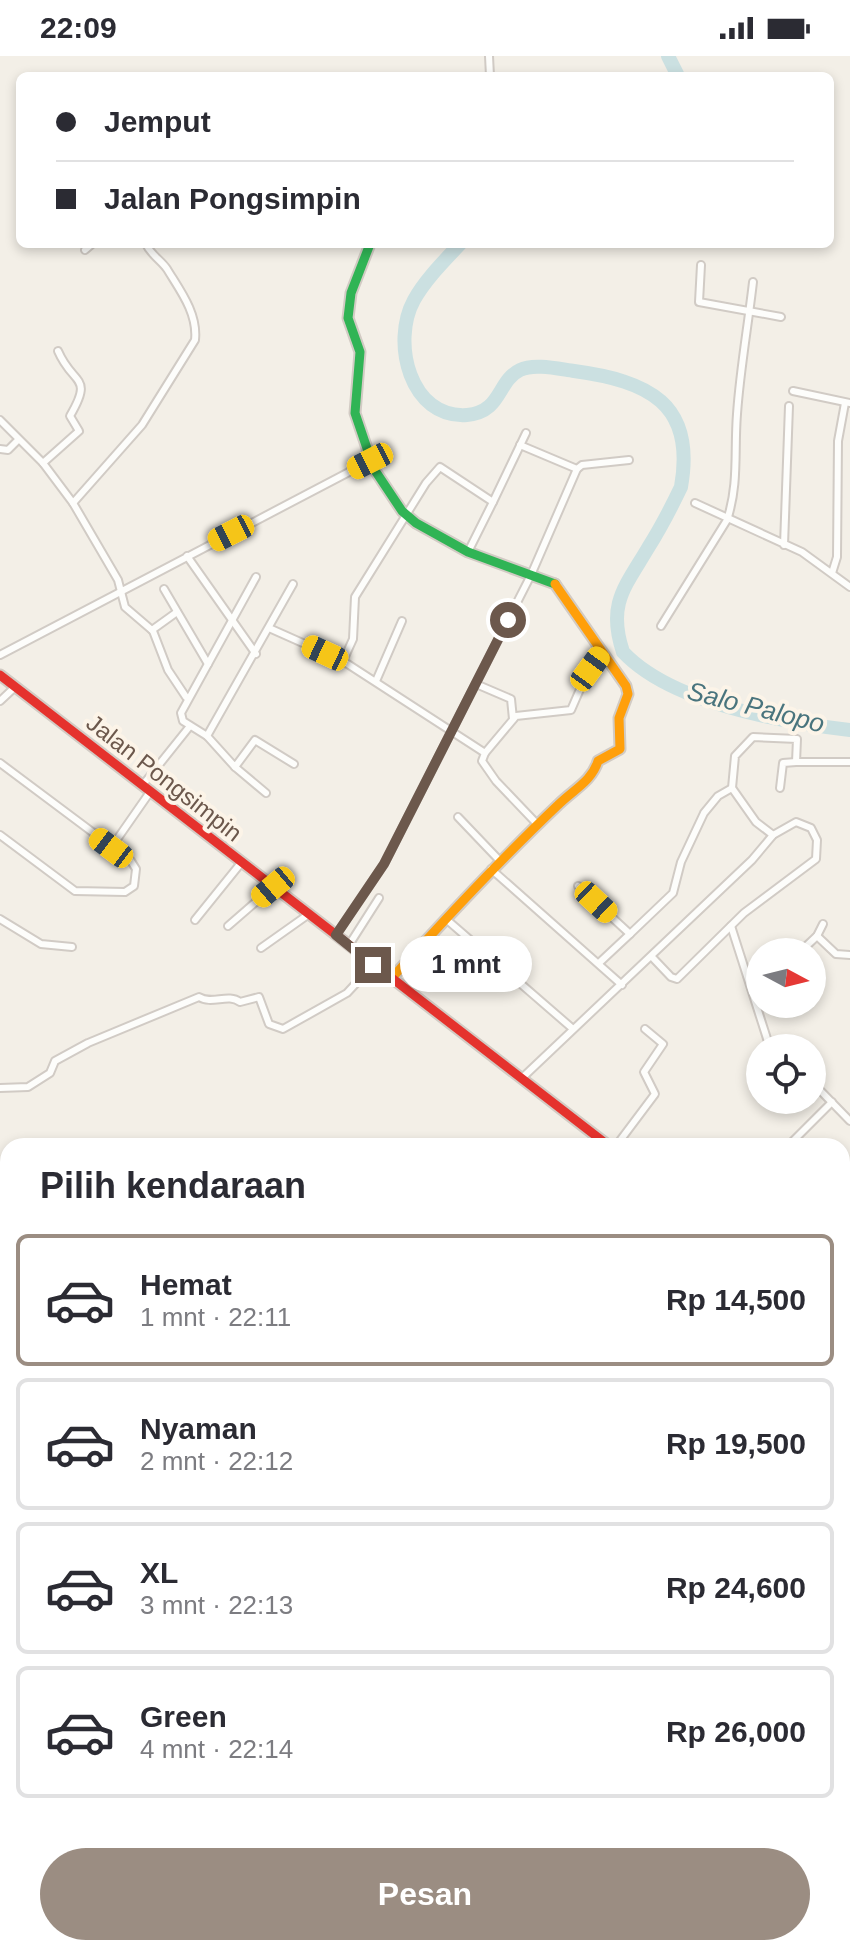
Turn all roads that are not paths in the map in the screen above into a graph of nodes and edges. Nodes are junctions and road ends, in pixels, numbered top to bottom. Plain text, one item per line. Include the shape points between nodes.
1 (87, 248) edge
2 (148, 248) edge
3 (368, 248) edge
4 (85, 250) dead end
5 (701, 265) dead end
6 (753, 282) dead end
7 (749, 312) junction
8 (781, 317) dead end
9 (58, 351) dead end
10 (793, 391) dead end
11 (848, 403) edge
12 (789, 406) dead end
13 (0, 420) edge
14 (526, 433) dead end
15 (18, 440) junction
16 (520, 445) junction
17 (0, 449) edge
18 (629, 460) dead end
19 (370, 461) junction
20 (43, 463) junction
21 (577, 469) junction
22 (493, 502) junction
23 (73, 503) junction
24 (695, 503) dead end
25 (406, 515) junction
26 (727, 520) junction
27 (784, 545) junction
28 (468, 552) junction
29 (187, 556) junction
30 (832, 573) junction
31 (531, 575) junction
32 (256, 577) dead end
33 (293, 584) dead end
34 (850, 587) edge
35 (122, 589) junction
36 (164, 589) dead end
37 (177, 612) junction
38 (402, 621) dead end
39 (232, 623) junction
40 (661, 626) dead end
41 (269, 628) junction
42 (152, 630) junction
43 (603, 651) junction
44 (256, 654) junction
45 (0, 655) edge
46 (343, 661) junction
47 (208, 664) junction
48 (0, 675) edge
49 (376, 681) junction
50 (476, 684) junction
51 (15, 687) junction
52 (186, 697) junction
53 (0, 701) edge
54 (513, 719) junction
55 (190, 726) junction
56 (452, 730) junction
57 (207, 736) junction
58 (485, 753) junction
59 (796, 762) junction
60 (850, 762) edge
61 (0, 763) edge
62 (294, 764) dead end
63 (235, 767) junction
64 (732, 788) junction
65 (780, 788) dead end
66 (146, 789) junction
67 (266, 793) dead end
68 (458, 817) dead end
69 (539, 826) junction
70 (0, 835) edge
71 (773, 835) junction
72 (111, 848) junction
73 (500, 861) junction
74 (241, 863) junction
75 (491, 869) junction
76 (578, 886) dead end
77 (273, 887) junction
78 (379, 898) dead end
79 (309, 914) junction
80 (0, 919) edge
81 (446, 919) junction
82 (195, 920) dead end
83 (823, 924) dead end
84 (228, 926) dead end
85 (731, 926) junction
86 (630, 934) junction
87 (336, 935) junction
88 (817, 936) joint
89 (349, 945) junction
90 (72, 947) dead end
91 (261, 948) dead end
92 (850, 955) edge
93 (652, 957) junction
94 (599, 963) junction
95 (373, 965) junction
96 (746, 972) edge
97 (391, 979) junction
98 (622, 985) junction
99 (573, 1029) junction
100 (645, 1029) dead end
101 (521, 1079) junction
102 (0, 1088) edge
103 (826, 1096) edge
104 (832, 1102) junction
105 (850, 1121) edge
106 (598, 1138) edge
107 (622, 1138) edge
108 (796, 1138) edge

1 - 4 street
2 - 23 street via 192,312 195,340 142,425
3 - 19 street via 351,293 348,318 360,352 355,413
5 - 7 street via 699,302
6 - 7 street
7 - 8 street
7 - 26 street via 737,413 737,476
9 - 20 street via 82,388 70,416 79,431
10 - 11 street
11 - 30 street via 838,436 837,557
12 - 27 street
13 - 15 street
14 - 16 street
15 - 17 street via 8,450
15 - 20 street
16 - 21 street
16 - 22 street
18 - 21 street
19 - 25 street
19 - 29 street
20 - 23 street
21 - 31 street
22 - 25 street via 440,467
22 - 28 street
23 - 35 street
24 - 26 street
25 - 28 street
25 - 46 street via 355,597 353,641
26 - 27 street
26 - 40 street
27 - 30 street
28 - 31 street
29 - 35 street
29 - 39 street
30 - 34 street
31 - 43 street via 561,588
31 - 50 street
32 - 39 street
33 - 41 street
35 - 42 street via 129,612
35 - 45 street
36 - 37 street
37 - 42 street
37 - 47 street
38 - 49 street
39 - 44 street
39 - 47 street
41 - 44 street
41 - 46 street
42 - 52 street
43 - 54 street via 571,710
43 - 69 street via 627,688 619,718 620,747 598,761 594,775
44 - 57 street
46 - 49 street
47 - 52 street
48 - 51 street, Jalan Pongsimpin
49 - 56 street
50 - 54 street via 511,699
50 - 56 street
51 - 53 street
51 - 66 street, Jalan Pongsimpin
52 - 55 street via 180,715
54 - 58 street
55 - 57 street
55 - 66 street
56 - 58 street
56 - 87 street via 384,864
57 - 63 street
58 - 69 street via 482,760 492,776
59 - 60 street
59 - 64 street via 797,739 754,736 735,756
59 - 65 street via 783,763
61 - 72 street
62 - 63 street via 255,740
63 - 67 street
64 - 71 street via 756,822
64 - 86 street via 704,813 673,893
66 - 72 street
66 - 74 street, Jalan Pongsimpin
68 - 73 street
69 - 73 street
70 - 72 street via 71,889 129,892 136,869
71 - 85 street via 796,822 808,824 817,840 816,858
71 - 93 street
73 - 75 street
74 - 77 street, Jalan Pongsimpin
74 - 82 street
75 - 81 street
75 - 94 street
76 - 86 street
77 - 79 street, Jalan Pongsimpin
77 - 84 street
78 - 89 street
79 - 87 street, Jalan Pongsimpin
79 - 91 street
80 - 90 street via 41,944
81 - 97 street
81 - 99 street
83 - 88 street
85 - 93 street via 677,979
85 - 96 street
86 - 94 street
87 - 89 street, Jalan Pongsimpin
88 - 92 street via 836,954
89 - 95 street, Jalan Pongsimpin
93 - 98 street
94 - 98 street
95 - 97 street, Jalan Pongsimpin
95 - 102 street via 347,993 283,1029 269,1024 258,997 240,1002 199,997 88,1043 55,1061 49,1074 28,1087
97 - 101 street, Jalan Pongsimpin
98 - 99 street
99 - 101 street
100 - 107 street via 663,1044 644,1072 655,1094
101 - 106 street, Jalan Pongsimpin
103 - 104 street
104 - 105 street
104 - 108 street

